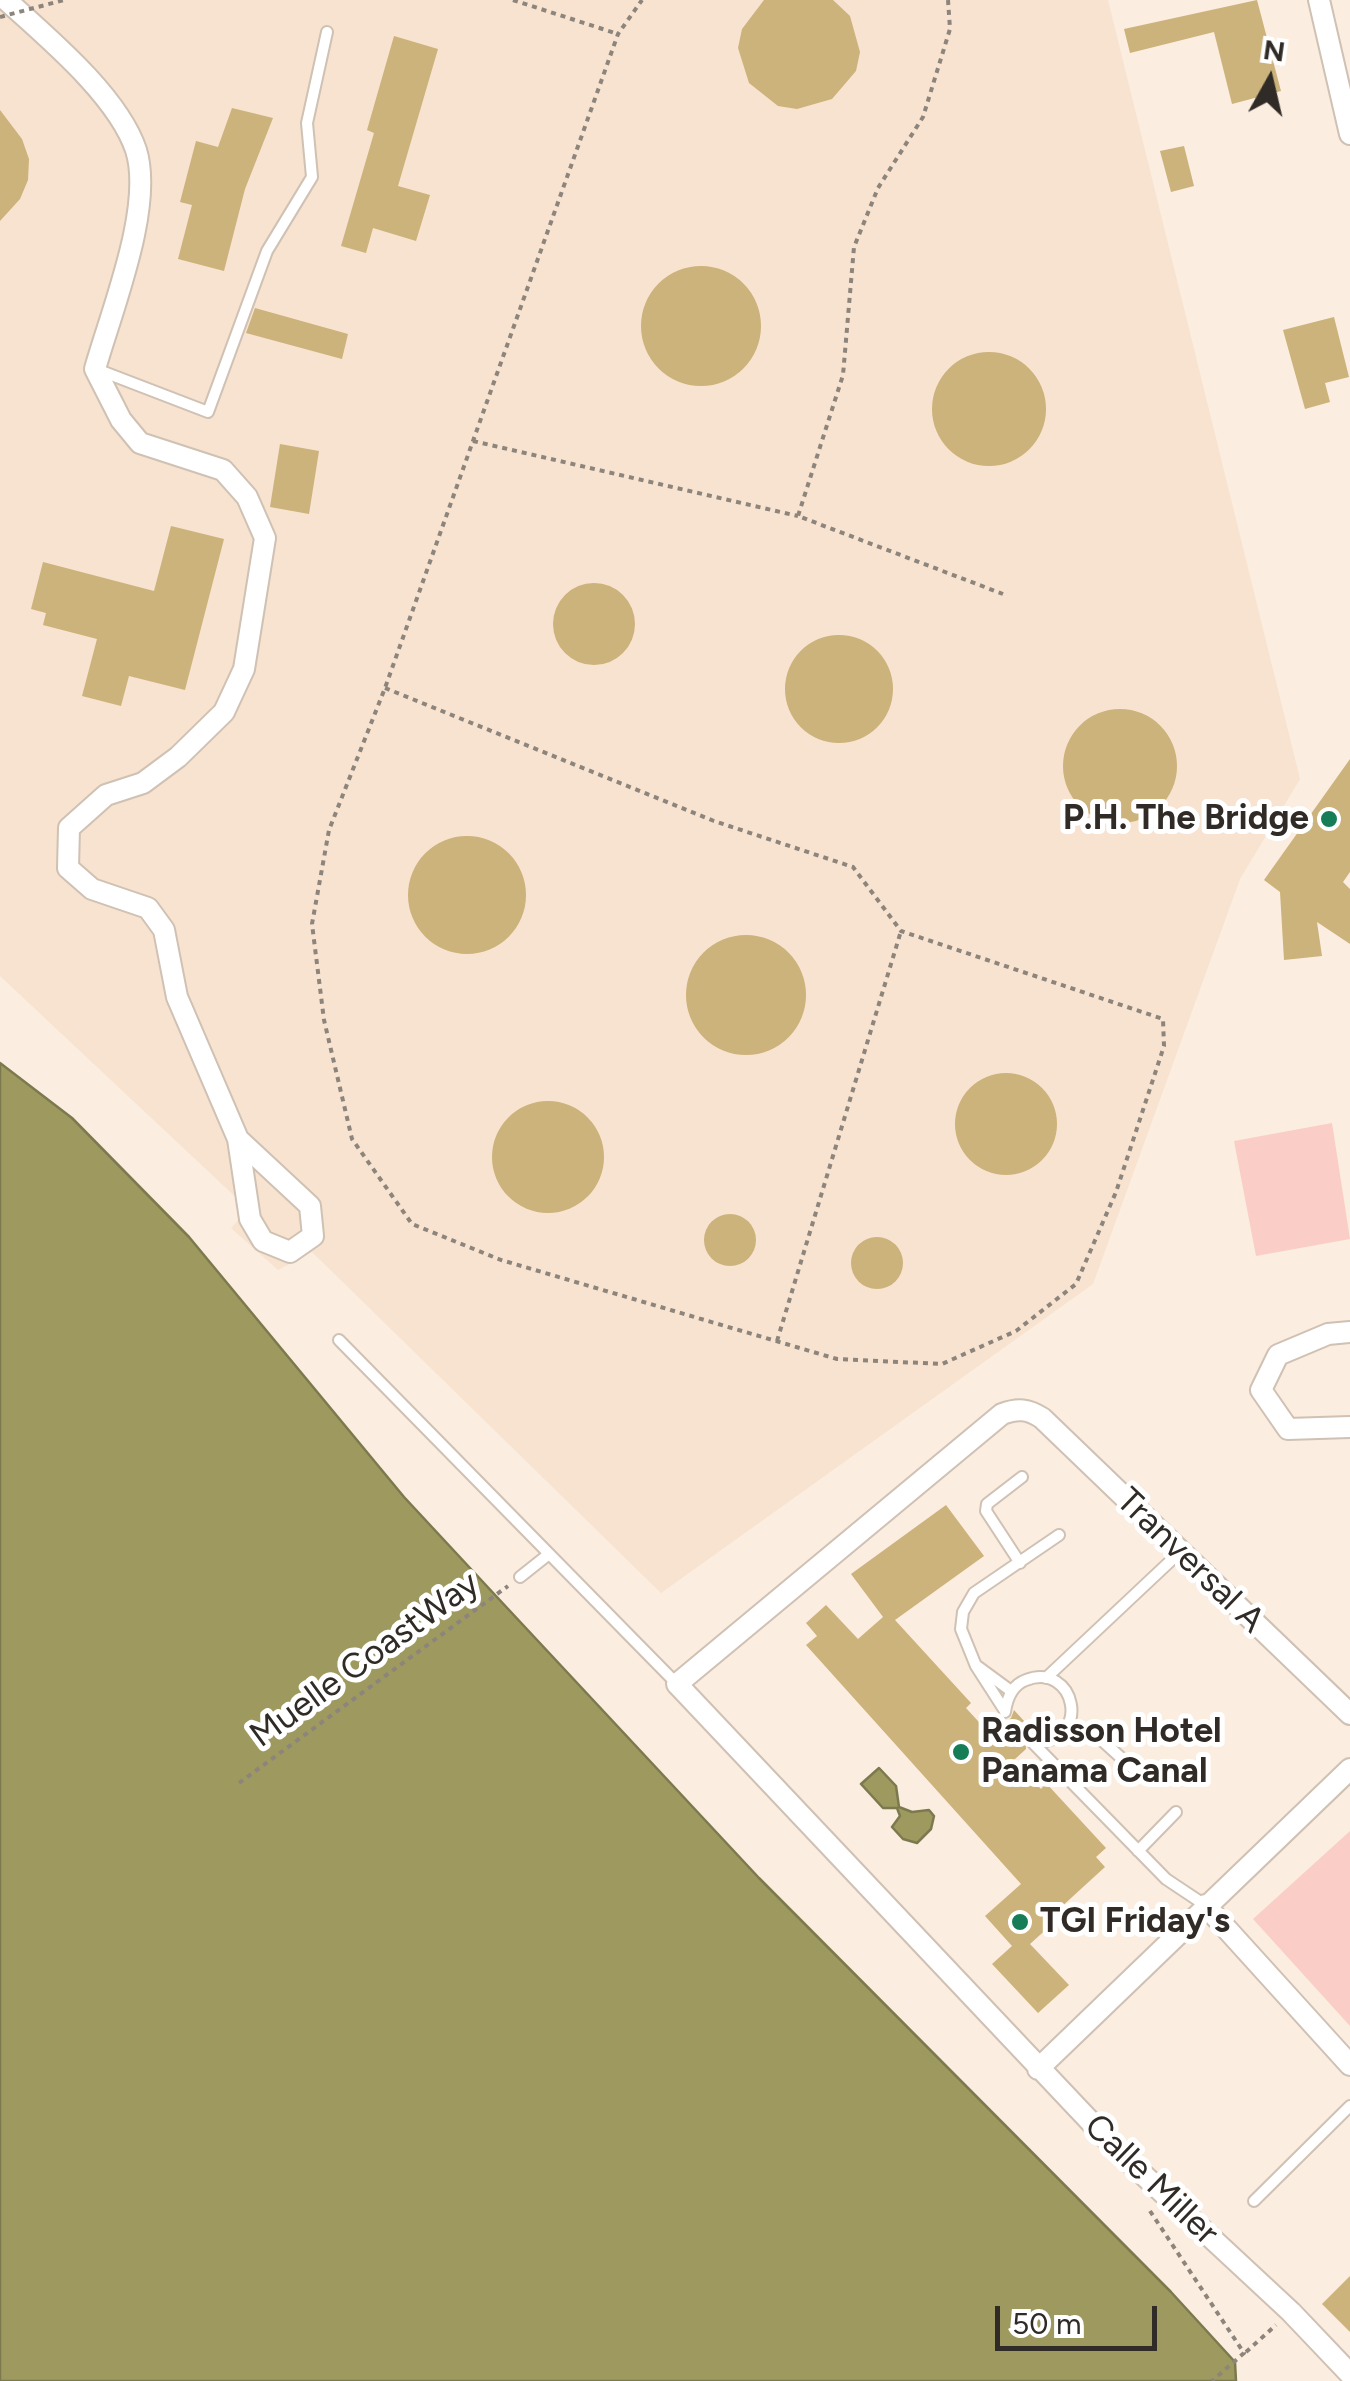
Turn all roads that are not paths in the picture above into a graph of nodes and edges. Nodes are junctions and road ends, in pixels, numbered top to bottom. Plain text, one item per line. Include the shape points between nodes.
1 (6, 0) edge
2 (1319, 0) edge
3 (327, 32) dead end
4 (1350, 134) edge
5 (96, 368) junction
6 (238, 1139) junction
7 (1350, 1332) edge
8 (339, 1340) dead end
9 (1350, 1427) edge
10 (1022, 1476) dead end
11 (1059, 1535) dead end
12 (1180, 1552) junction
13 (549, 1554) junction
14 (1020, 1563) junction
15 (520, 1577) road end
16 (976, 1666) junction
17 (1046, 1678) junction
18 (676, 1684) junction
19 (1011, 1691) junction
20 (1350, 1714) edge
21 (1069, 1724) junction
22 (1350, 1769) edge
23 (1140, 1775) dead end
24 (1176, 1812) dead end
25 (1138, 1851) junction
26 (1205, 1905) junction
27 (1350, 2065) edge
28 (1038, 2069) junction
29 (1350, 2106) edge
30 (1254, 2201) dead end
31 (1350, 2374) edge

1 - 5 street via 123,121 137,153 135,226
2 - 4 street
3 - 5 lane via 307,123 312,177 268,251 208,412
5 - 6 street via 140,444 222,470 247,496 264,538 244,669 224,712 178,757 143,783 106,795 69,828 68,868 92,889 148,908 164,930 177,997
6 - 6 street via 250,1219 263,1241 290,1252 313,1236 310,1206
7 - 9 street via 1278,1355 1261,1390 1288,1429
8 - 13 lane
10 - 14 lane via 986,1511
11 - 14 lane
12 - 17 lane
12 - 18 street, Tranversal A via 1030,1410 1002,1414
12 - 20 street, Tranversal A
13 - 15 lane
13 - 18 lane
14 - 16 lane via 966,1602 961,1629
16 - 19 lane
16 - 19 lane via 1006,1714
17 - 19 lane via 1028,1678
17 - 21 lane via 1068,1696
18 - 28 street, Calle Miller
21 - 23 lane via 1096,1735
21 - 25 lane via 1054,1740 1033,1743
22 - 26 street
24 - 25 lane
25 - 26 lane
26 - 27 street
26 - 28 street
28 - 31 street, Calle Miller
29 - 30 lane

